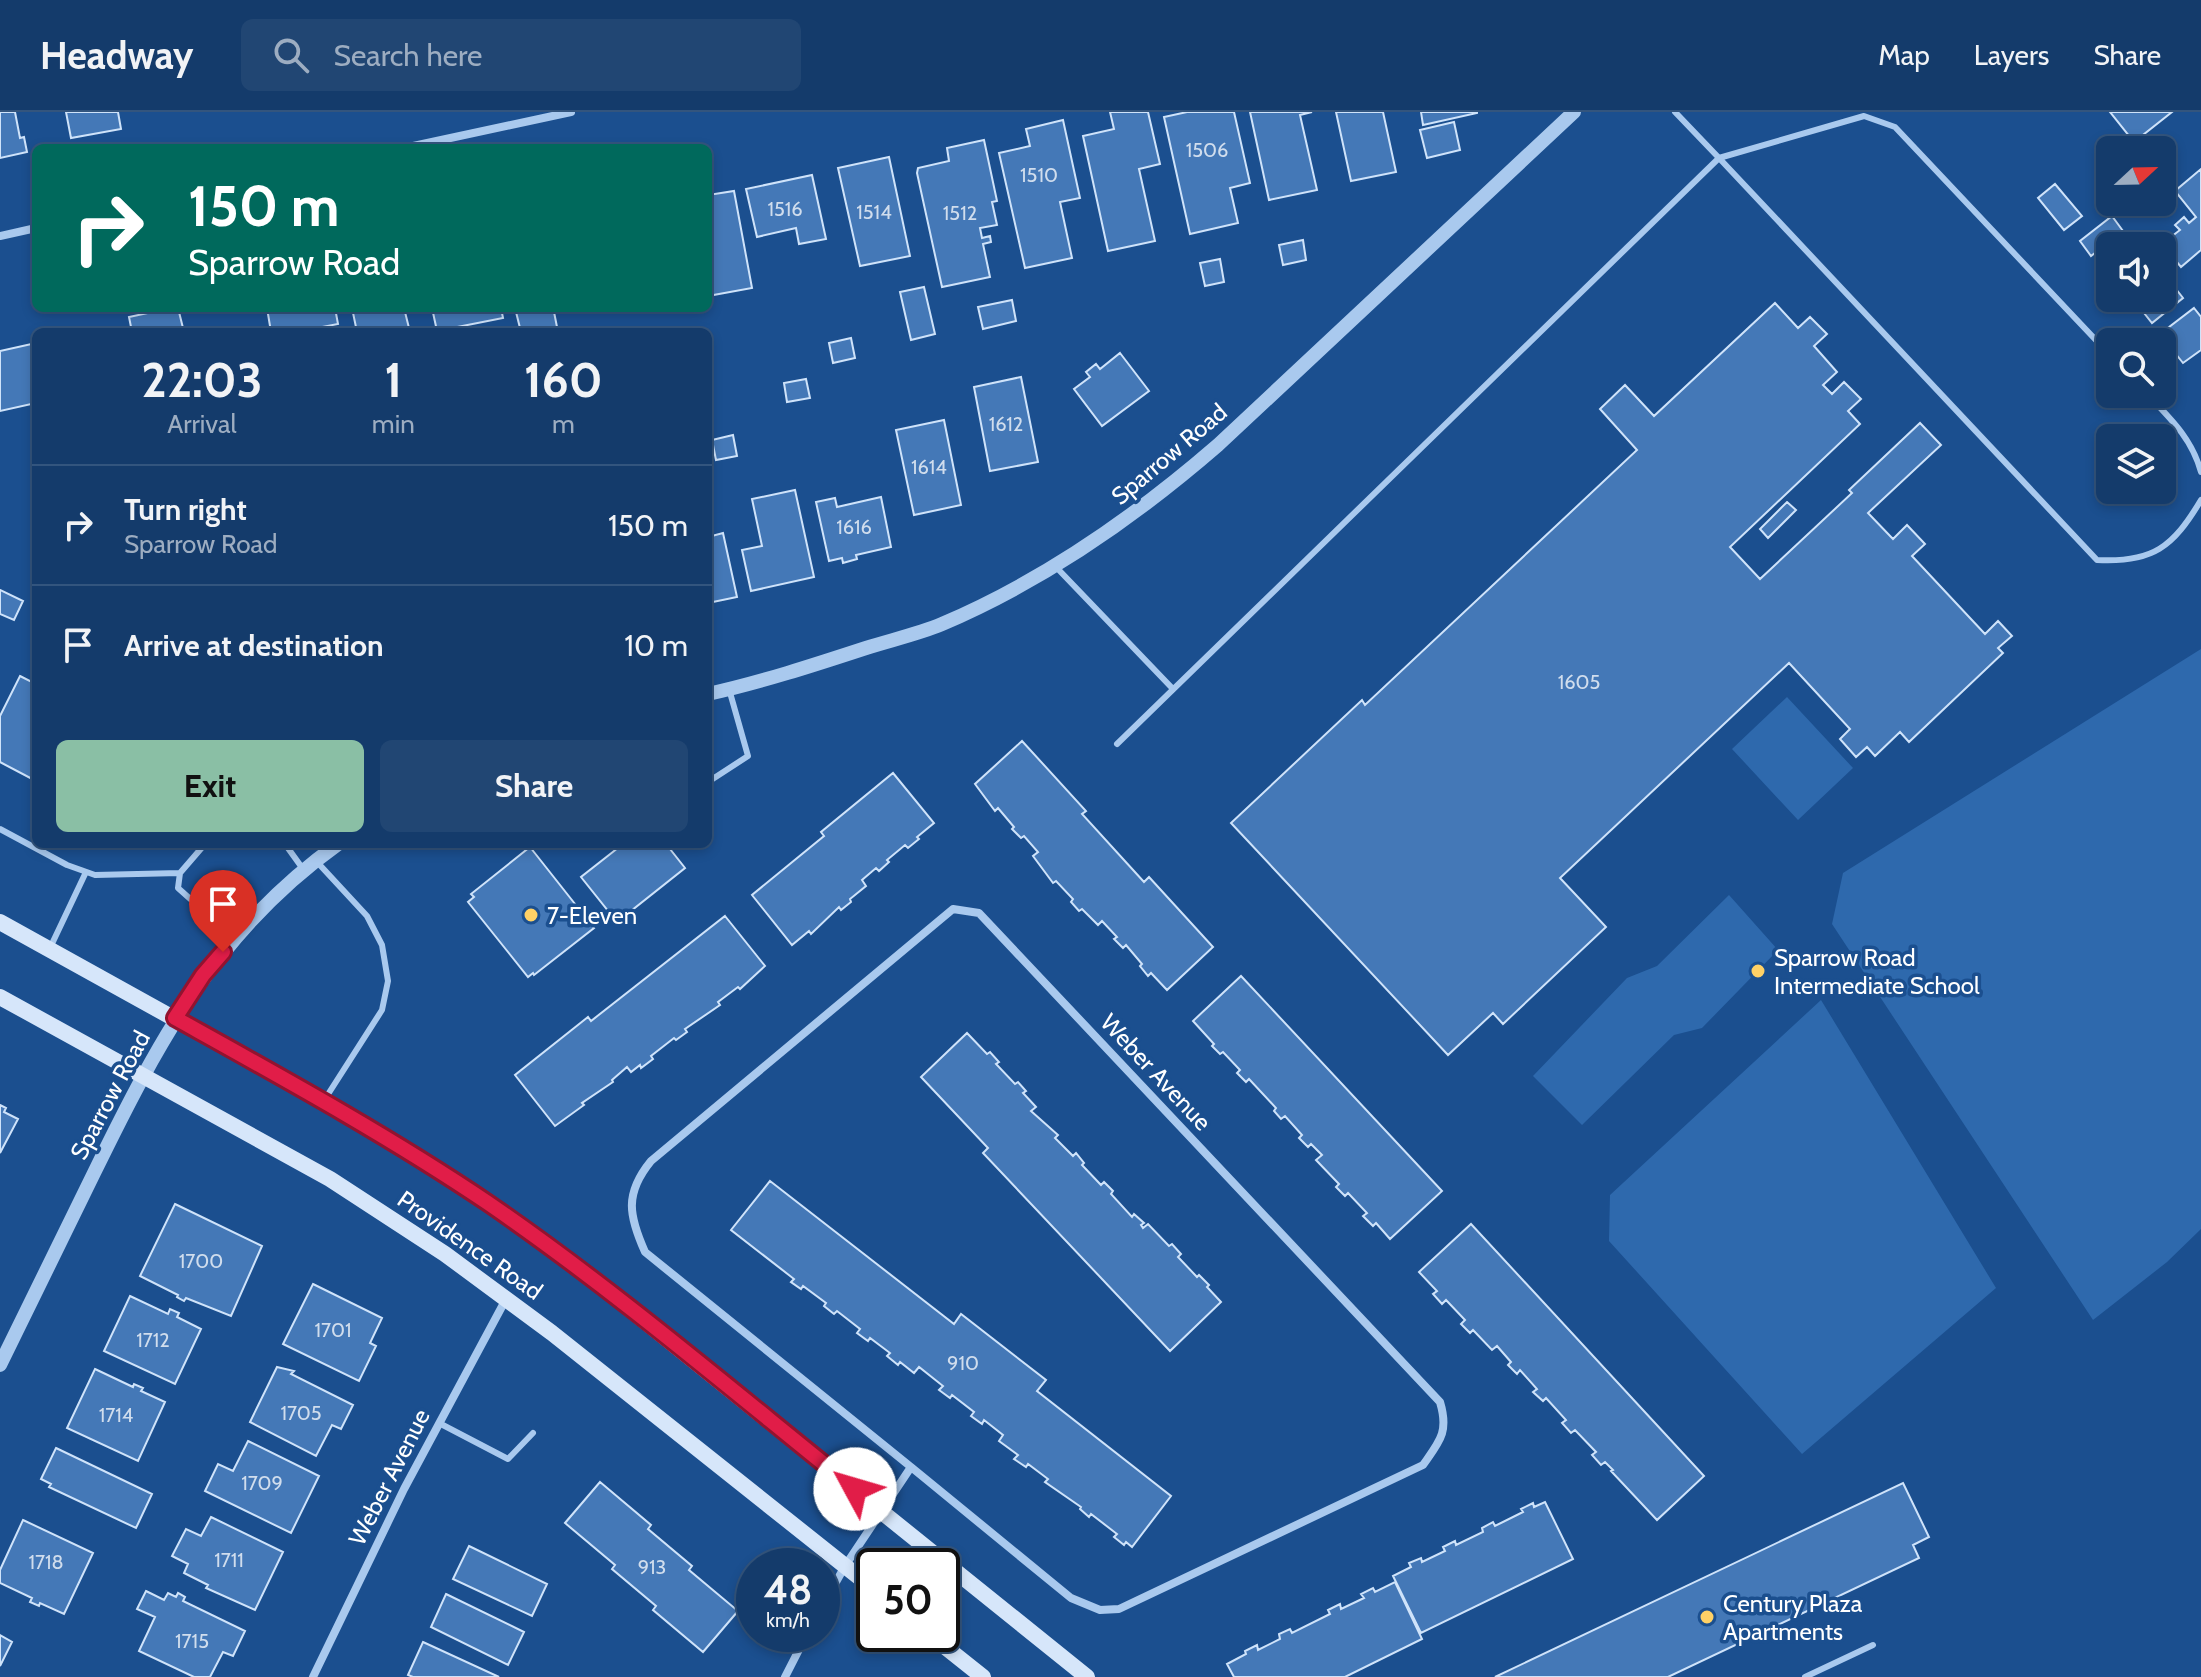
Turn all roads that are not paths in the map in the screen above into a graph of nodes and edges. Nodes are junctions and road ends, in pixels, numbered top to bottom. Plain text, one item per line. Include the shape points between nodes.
1 (571, 112) edge
2 (1574, 112) edge
3 (1675, 112) edge
4 (423, 144) edge
5 (1719, 158) junction
6 (32, 229) edge
7 (0, 236) edge
8 (2096, 340) edge
9 (2160, 408) edge
10 (2201, 472) edge
11 (2201, 500) edge
12 (1054, 565) junction
13 (729, 689) junction
14 (1173, 689) junction
15 (712, 693) edge
16 (1117, 744) dead end
17 (712, 779) edge
18 (0, 829) edge
19 (32, 846) edge
20 (35, 848) edge
21 (202, 848) edge
22 (290, 848) edge
23 (332, 848) edge
24 (309, 864) junction
25 (86, 872) junction
26 (180, 873) junction
27 (0, 922) edge
28 (234, 939) junction
29 (50, 949) junction
30 (0, 997) edge
31 (175, 1018) junction
32 (142, 1075) junction
33 (323, 1101) junction
34 (506, 1298) junction
35 (0, 1365) edge
36 (439, 1423) junction
37 (533, 1433) dead end
38 (911, 1467) junction
39 (881, 1511) junction
40 (845, 1566) junction
41 (840, 1575) edge
42 (856, 1575) edge
43 (1873, 1645) dead end
44 (798, 1652) edge
45 (952, 1652) edge
46 (313, 1677) edge
47 (785, 1677) edge
48 (983, 1677) edge
49 (1087, 1677) edge
50 (1805, 1677) edge

1 - 4 street
2 - 12 street, Sparrow Road via 1167,489
3 - 5 lane
5 - 8 lane via 1864,116 1895,127
5 - 11 lane via 2097,560 2128,562 2160,549 2184,529
5 - 14 lane
6 - 7 street
9 - 10 lane via 2195,450
12 - 13 street, Sparrow Road via 940,625
12 - 14 lane
13 - 15 street, Sparrow Road
13 - 17 lane via 748,756
14 - 16 lane
18 - 19 lane
20 - 25 lane
21 - 26 lane
22 - 24 lane
23 - 24 street, Sparrow Road
24 - 28 street, Sparrow Road
24 - 33 lane via 367,916 382,945 388,981 382,1010
25 - 26 lane
25 - 29 lane
26 - 28 lane via 178,888
27 - 29 main road, Providence Road
28 - 31 street, Sparrow Road
29 - 31 main road, Providence Road
30 - 32 main road, Providence Road
31 - 32 street, Sparrow Road
31 - 33 main road, Providence Road
32 - 34 main road, Providence Road via 342,1186
32 - 35 street, Sparrow Road
33 - 39 main road, Providence Road via 415,1155 543,1243
34 - 36 street, Weber Avenue
34 - 40 main road, Providence Road
36 - 37 lane via 508,1459
36 - 46 street, Weber Avenue
38 - 38 street, Weber Avenue via 1071,1598 1100,1610 1119,1609 1423,1465 1441,1441 1445,1420 1440,1402 979,913 966,909 953,909 651,1161 631,1198 632,1224 645,1252
38 - 39 street
39 - 40 street
39 - 49 main road, Providence Road
40 - 41 street
40 - 42 main road, Providence Road
43 - 50 lane
44 - 47 street
45 - 48 main road

